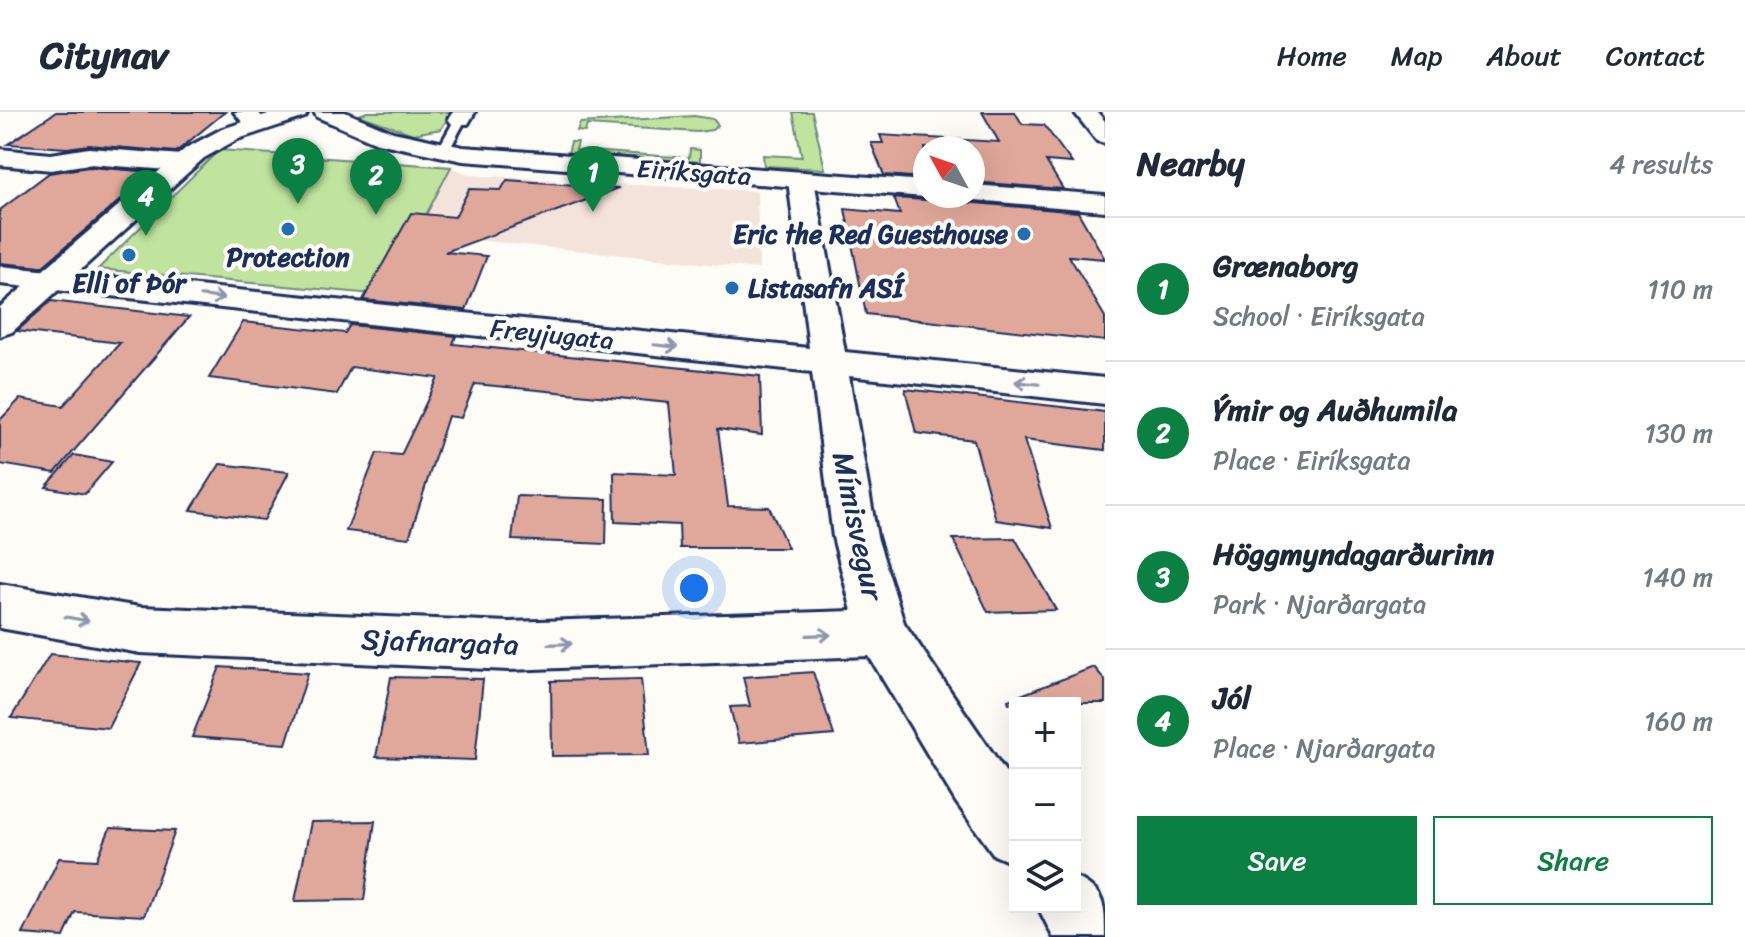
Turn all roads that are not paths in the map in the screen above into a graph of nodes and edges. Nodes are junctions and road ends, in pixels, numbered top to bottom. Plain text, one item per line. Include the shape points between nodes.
1 (297, 112) edge
2 (325, 112) edge
3 (1085, 112) edge
4 (462, 116) edge
5 (250, 118) edge
6 (1105, 136) edge
7 (443, 151) junction
8 (0, 157) edge
9 (182, 163) junction
10 (801, 180) junction
11 (913, 188) edge
12 (985, 194) edge
13 (1105, 203) edge
14 (0, 275) edge
15 (51, 280) junction
16 (0, 325) edge
17 (828, 363) junction
18 (1105, 391) edge
19 (0, 606) edge
20 (882, 633) junction
21 (1009, 826) edge
22 (1075, 913) edge
23 (1094, 937) edge

1 - 5 street
2 - 7 street, Eiríksgata via 386,138
3 - 6 street
4 - 7 lane
5 - 9 street
7 - 10 street, Eiríksgata
8 - 9 street
9 - 15 street
10 - 11 street, Eiríksgata
10 - 17 street, Mímisvegur
12 - 13 street
14 - 15 street, Freyjugata
15 - 16 street
15 -> 17 street, Freyjugata
18 -> 17 street, Freyjugata
17 - 20 street, Mímisvegur via 855,537
19 -> 20 street, Sjafnargata via 140,630 509,646
20 - 21 street, Mímisvegur
22 - 23 street

